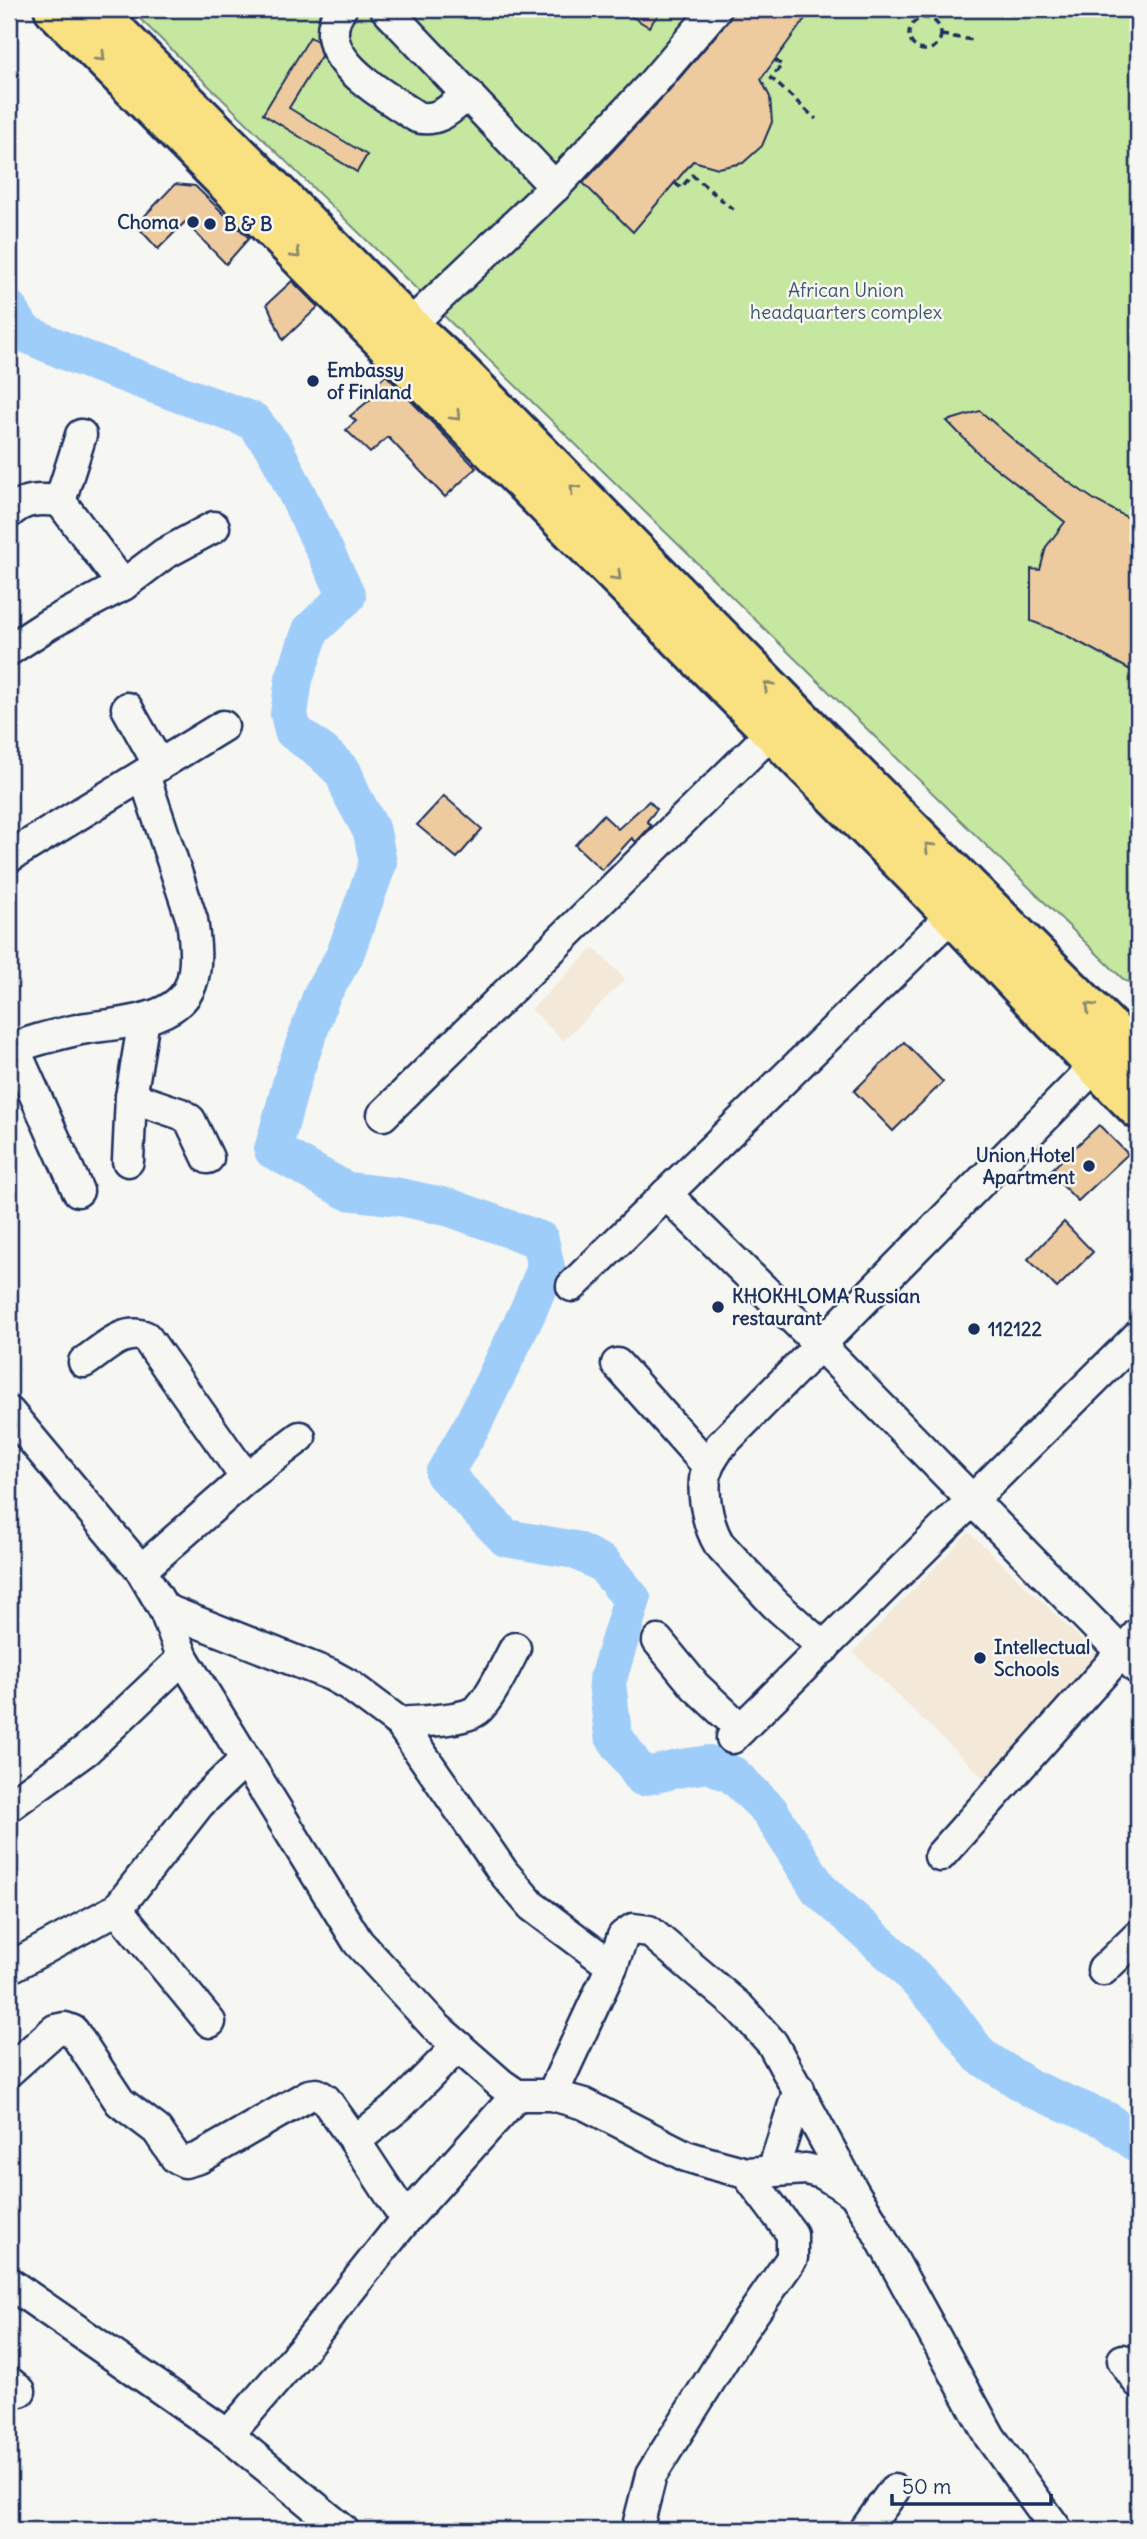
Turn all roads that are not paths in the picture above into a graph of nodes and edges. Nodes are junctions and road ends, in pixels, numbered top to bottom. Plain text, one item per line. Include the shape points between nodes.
1 (54, 9) edge
2 (94, 9) edge
3 (341, 9) edge
4 (386, 9) edge
5 (716, 9) edge
6 (468, 94) junction
7 (555, 187) junction
8 (398, 336) junction
9 (81, 435) dead end
10 (60, 501) junction
11 (9, 513) edge
12 (214, 527) dead end
13 (123, 585) junction
14 (9, 650) edge
15 (127, 708) dead end
16 (223, 726) dead end
17 (792, 739) junction
18 (152, 770) junction
19 (9, 857) edge
20 (953, 914) junction
21 (144, 1020) junction
22 (1133, 1042) edge
23 (11, 1050) edge
24 (1094, 1066) junction
25 (131, 1097) junction
26 (1138, 1109) edge
27 (383, 1115) dead end
28 (208, 1158) dead end
29 (128, 1161) dead end
30 (78, 1191) dead end
31 (666, 1194) junction
32 (572, 1286) dead end
33 (1138, 1336) edge
34 (820, 1345) junction
35 (84, 1362) dead end
36 (617, 1364) dead end
37 (9, 1412) edge
38 (300, 1437) dead end
39 (708, 1466) junction
40 (246, 1478) junction
41 (971, 1500) junction
42 (141, 1570) junction
43 (164, 1609) junction
44 (658, 1641) dead end
45 (515, 1648) dead end
46 (824, 1648) junction
47 (1132, 1652) edge
48 (183, 1658) junction
49 (400, 1723) junction
50 (246, 1760) junction
51 (9, 1806) edge
52 (940, 1856) dead end
53 (117, 1909) junction
54 (1138, 1936) edge
55 (612, 1966) junction
56 (9, 1968) edge
57 (1102, 1970) dead end
58 (210, 2022) dead end
59 (458, 2046) junction
60 (9, 2071) edge
61 (799, 2089) junction
62 (517, 2095) junction
63 (552, 2095) junction
64 (355, 2141) junction
65 (760, 2171) junction
66 (854, 2193) junction
67 (406, 2219) junction
68 (9, 2283) edge
69 (228, 2435) junction
70 (894, 2490) dead end
71 (343, 2530) edge
72 (637, 2530) edge
73 (865, 2530) edge
74 (1057, 2530) edge

1 -> 8 main road
2 - 8 main road
3 - 6 street via 332,20 333,43 354,73 417,117 438,117
4 - 6 street
5 - 7 street
6 - 7 street
7 - 8 street
8 - 17 main road via 459,371
9 - 10 street
10 - 11 street via 38,499 18,504
10 - 13 street
12 - 13 street via 164,554
13 - 14 street
15 - 18 street
16 - 18 street
17 - 20 main road
22 -> 17 main road
17 - 27 street
18 - 19 street
18 - 21 street via 195,943 191,984 183,998
20 - 24 main road
20 - 31 street
21 - 23 street via 79,1030
21 - 25 street
22 - 24 street
23 - 30 street
24 - 26 main road
24 - 34 street
25 - 28 street via 190,1120
25 - 29 street
31 - 32 street
31 - 34 street
33 - 41 street
34 - 39 street via 720,1446
34 - 41 street
35 - 40 street via 127,1334 146,1337
36 - 39 street
37 - 42 street
38 - 40 street
39 - 46 street via 705,1497 719,1544
40 - 42 street
41 - 46 street
41 - 47 street
42 - 43 street
43 - 48 street
43 - 49 street via 331,1675
44 - 46 street via 736,1734
45 - 49 street via 476,1712
47 - 52 street
48 - 50 street
48 - 51 street via 86,1750
49 - 55 street via 503,1872 532,1906
50 - 53 street via 199,1804
50 - 59 street via 358,1942
53 - 56 street
53 - 58 street
54 - 57 street
55 - 61 street via 623,1936 634,1929 649,1931 739,2007 772,2043
55 - 63 street
59 - 62 street
59 - 64 street via 400,2105
60 - 64 street via 55,2030 73,2031 120,2102 158,2130 176,2158 185,2162 317,2094
61 - 65 street
61 - 66 street
62 - 63 street
62 - 67 street
63 - 65 street via 584,2104 686,2156
64 - 67 street
65 - 66 street via 806,2169 822,2173
65 - 72 street via 792,2234 792,2258 651,2475
66 - 74 street via 990,2437
67 - 69 street
68 - 69 street
69 - 71 street
70 - 73 street

